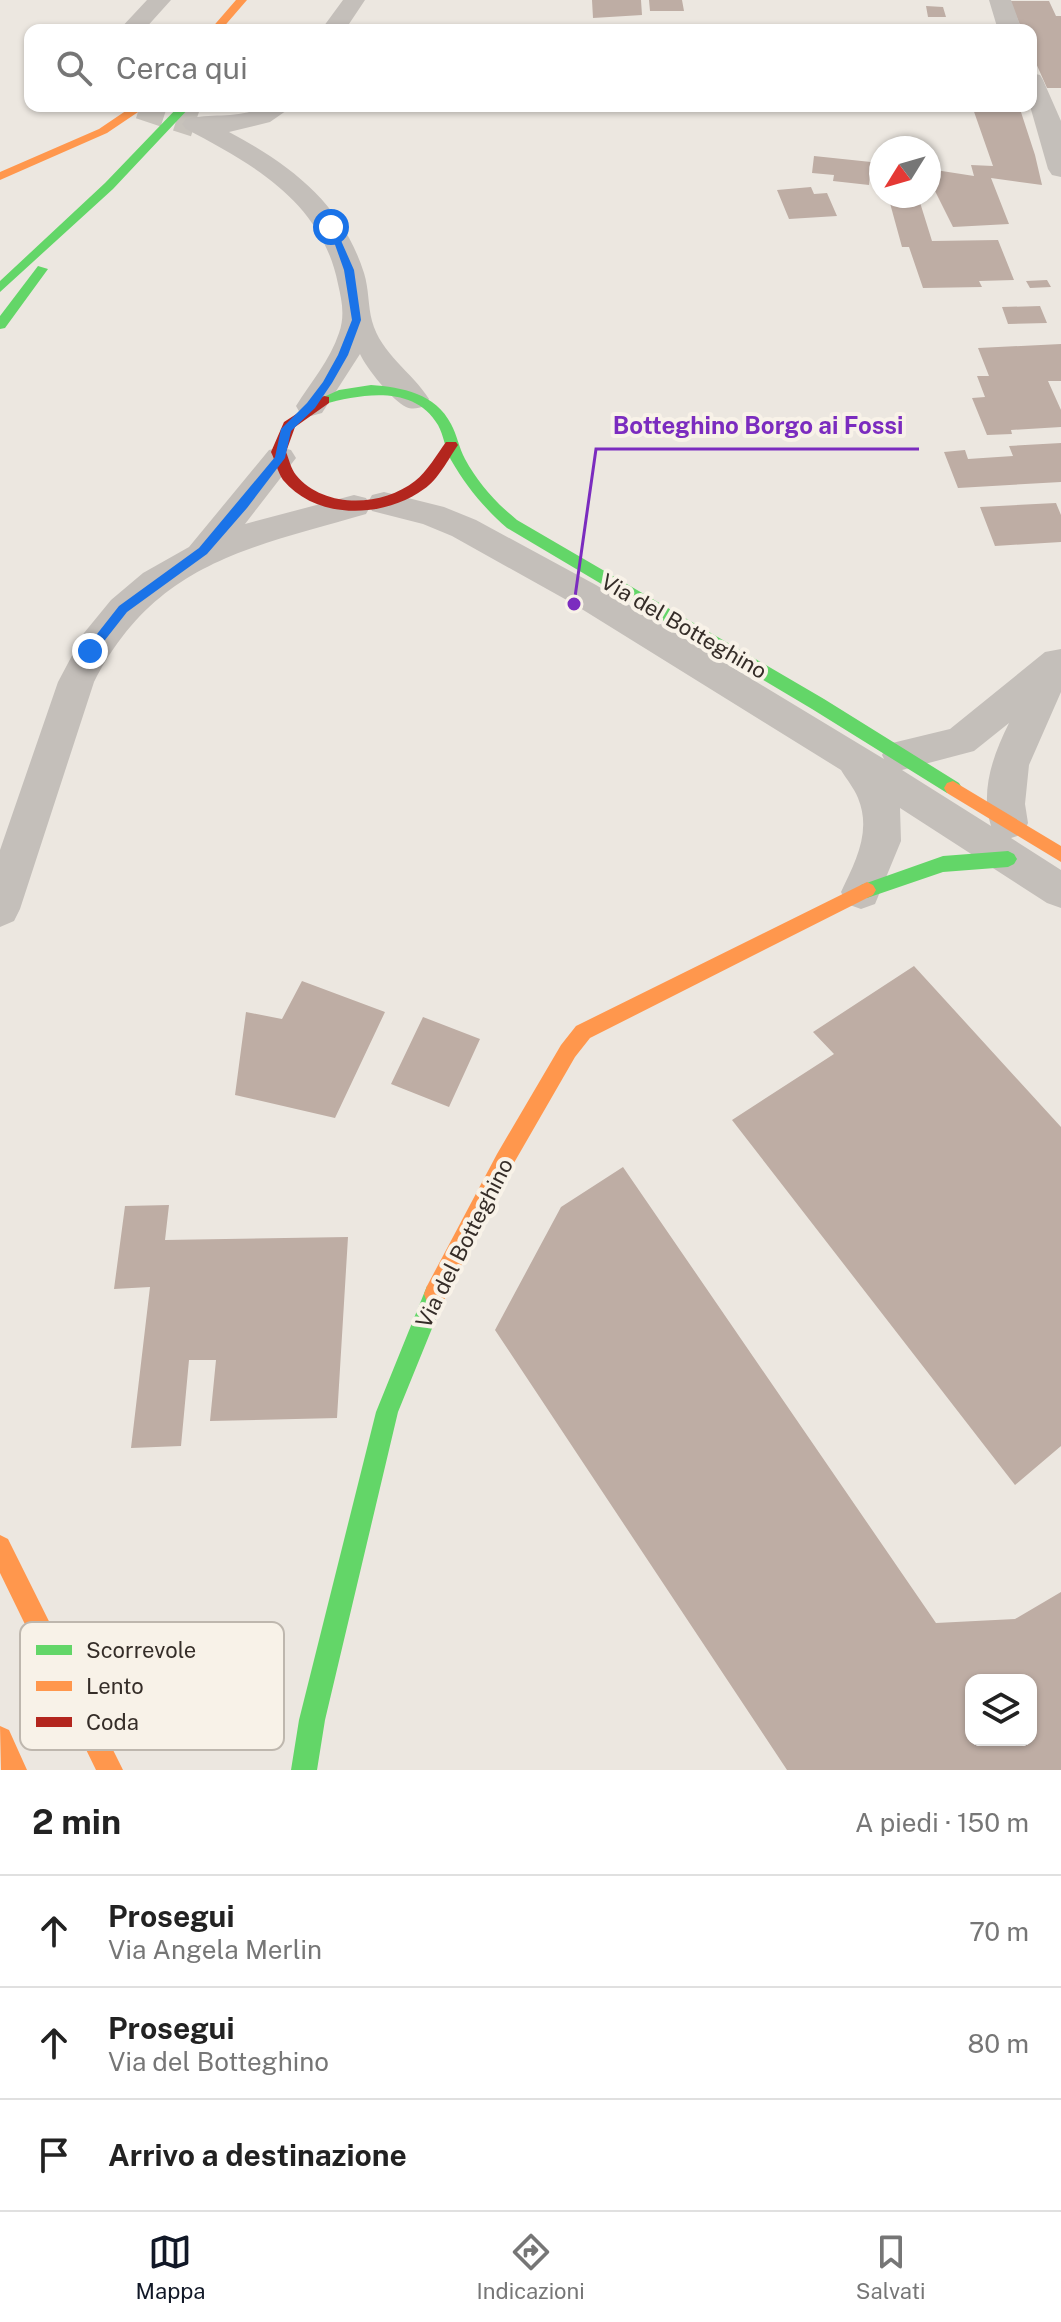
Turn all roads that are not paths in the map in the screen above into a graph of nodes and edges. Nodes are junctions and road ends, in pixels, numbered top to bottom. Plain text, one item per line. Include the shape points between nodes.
1 (160, 0) edge
2 (242, 0) edge
3 (354, 0) edge
4 (1000, 0) edge
5 (137, 24) edge
6 (220, 24) edge
7 (337, 24) edge
8 (1008, 24) edge
9 (1037, 94) edge
10 (132, 112) edge
11 (152, 112) edge
12 (273, 112) edge
13 (281, 112) edge
14 (190, 115) edge
15 (125, 140) dead end
16 (1061, 169) edge
17 (0, 176) edge
18 (295, 181) junction
19 (84, 183) dead end
20 (109, 186) junction
21 (0, 271) edge
22 (0, 288) edge
23 (357, 320) junction
24 (0, 325) edge
25 (414, 399) junction
26 (311, 406) junction
27 (451, 445) junction
28 (280, 458) junction
29 (369, 505) junction
30 (203, 551) junction
31 (1059, 659) edge
32 (901, 755) junction
33 (852, 758) junction
34 (1008, 841) junction
35 (1061, 883) edge
36 (861, 892) junction
37 (0, 909) edge
38 (0, 1547) edge
39 (37, 1622) edge
40 (0, 1739) edge
41 (100, 1750) edge
42 (14, 1770) edge
43 (110, 1770) edge
44 (304, 1770) edge

1 - 5 street
2 - 6 main road
3 - 7 street
4 - 8 street
9 - 16 street
10 - 17 main road via 103,131
11 - 15 main road
12 - 14 street via 242,123
13 - 18 street via 275,143
14 - 18 street
14 - 20 main road
18 - 23 street via 342,249
19 - 21 main road
20 - 22 main road
20 - 24 main road
23 - 25 street via 378,361
23 - 26 street via 343,355
25 - 26 main road, Via del Botteghino via 362,391
25 - 27 main road, Via del Botteghino via 441,419
26 - 28 main road, Via del Botteghino via 286,429
27 - 29 main road, Via del Botteghino via 447,460 416,492
27 - 32 main road, Via del Botteghino via 479,492 512,524
28 - 29 main road, Via del Botteghino via 285,472 304,491 326,502
28 - 30 street, Via del Botteghino
29 - 30 street, Via del Botteghino via 260,530
29 - 33 street, Via del Botteghino via 432,515 514,555
30 - 37 street, Via del Botteghino via 123,609 90,651
31 - 32 street via 961,741
31 - 34 street via 1008,769
32 - 34 main road, Via del Botteghino
33 - 34 street, Via del Botteghino
33 - 36 street, Via del Botteghino via 874,788 885,818 879,857
34 - 35 street, Via del Botteghino
34 - 36 main road, Via del Botteghino via 976,857
36 - 44 main road, Via del Botteghino via 583,1032 568,1051 440,1282 387,1412
38 - 39 main road
40 - 42 main road
41 - 43 main road

